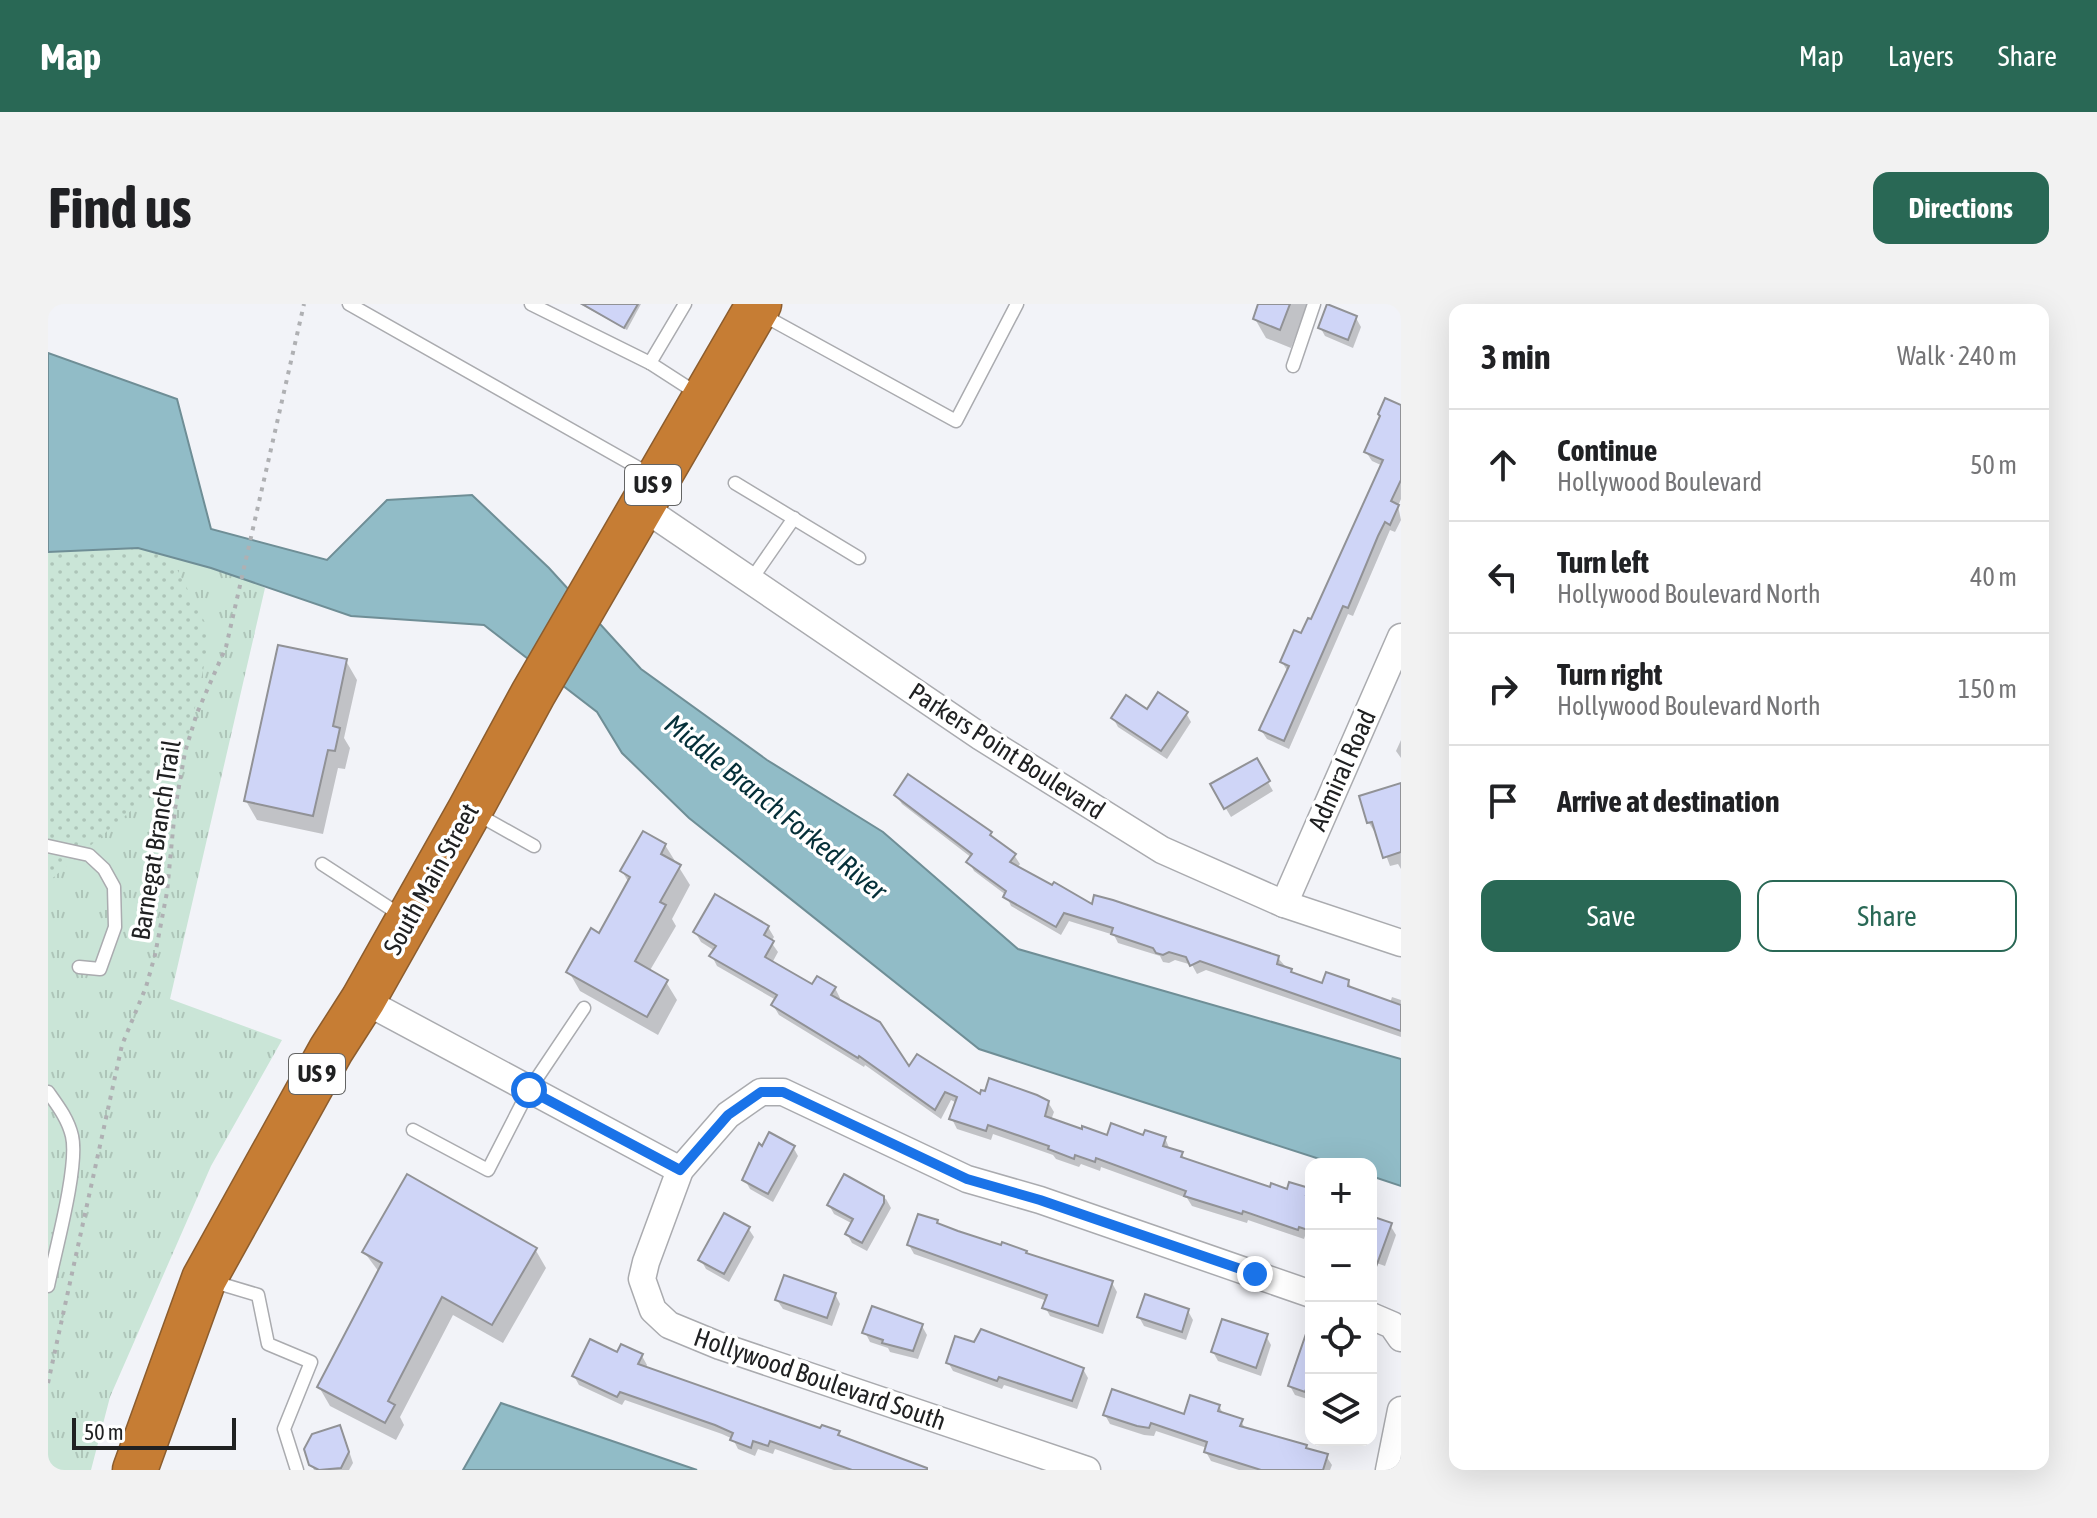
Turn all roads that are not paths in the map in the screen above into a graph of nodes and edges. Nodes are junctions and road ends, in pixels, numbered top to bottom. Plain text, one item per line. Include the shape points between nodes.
1 (349, 304) edge
2 (685, 304) edge
3 (1017, 304) edge
4 (1314, 304) edge
5 (540, 306) edge
6 (757, 307) edge
7 (650, 363) junction
8 (1293, 366) dead end
9 (704, 397) junction
10 (735, 483) dead end
11 (649, 492) junction
12 (794, 518) junction
13 (859, 558) dead end
14 (751, 580) junction
15 (1401, 637) edge
16 (470, 810) junction
17 (48, 846) edge
18 (534, 846) dead end
19 (322, 864) dead end
20 (1284, 904) junction
21 (408, 919) junction
22 (1401, 943) edge
23 (79, 967) dead end
24 (363, 1000) junction
25 (584, 1008) dead end
26 (529, 1090) junction
27 (48, 1092) edge
28 (413, 1130) dead end
29 (680, 1170) junction
30 (204, 1279) junction
31 (48, 1286) edge
32 (1305, 1292) edge
33 (1377, 1319) edge
34 (1401, 1338) edge
35 (1401, 1410) edge
36 (135, 1470) edge
37 (297, 1470) edge
38 (1087, 1470) edge
39 (1389, 1470) edge

1 - 11 lane
2 - 7 lane
3 - 6 lane via 956,421
4 - 8 lane
5 - 7 lane
6 - 9 highway, South Main Street / US 9
7 - 9 lane
9 - 11 highway, South Main Street / US 9
10 - 12 lane
11 - 14 street, Parkers Point Boulevard
11 - 16 highway, South Main Street / US 9
12 - 13 lane
12 - 14 lane
14 - 20 street, Parkers Point Boulevard via 981,737 1162,850
15 - 20 street, Admiral Road
16 - 18 lane
16 - 21 highway, South Main Street / US 9
17 - 23 lane via 89,855 114,887 115,927 100,969
19 - 21 lane
20 - 22 street, Parkers Point Boulevard
21 - 24 highway, South Main Street / US 9
24 - 26 street
24 - 30 highway, South Main Street / US 9
25 - 26 lane
26 - 28 lane via 488,1170
26 - 29 street
27 - 31 lane via 73,1140
29 - 32 street via 728,1115 761,1092 783,1092 967,1179
29 - 38 street, Hollywood Boulevard South via 642,1279 653,1310 669,1325
30 - 36 highway, South Main Street / US 9
30 - 37 lane via 258,1295 268,1344 311,1362 284,1429
33 - 34 street via 1392,1325
35 - 39 street

